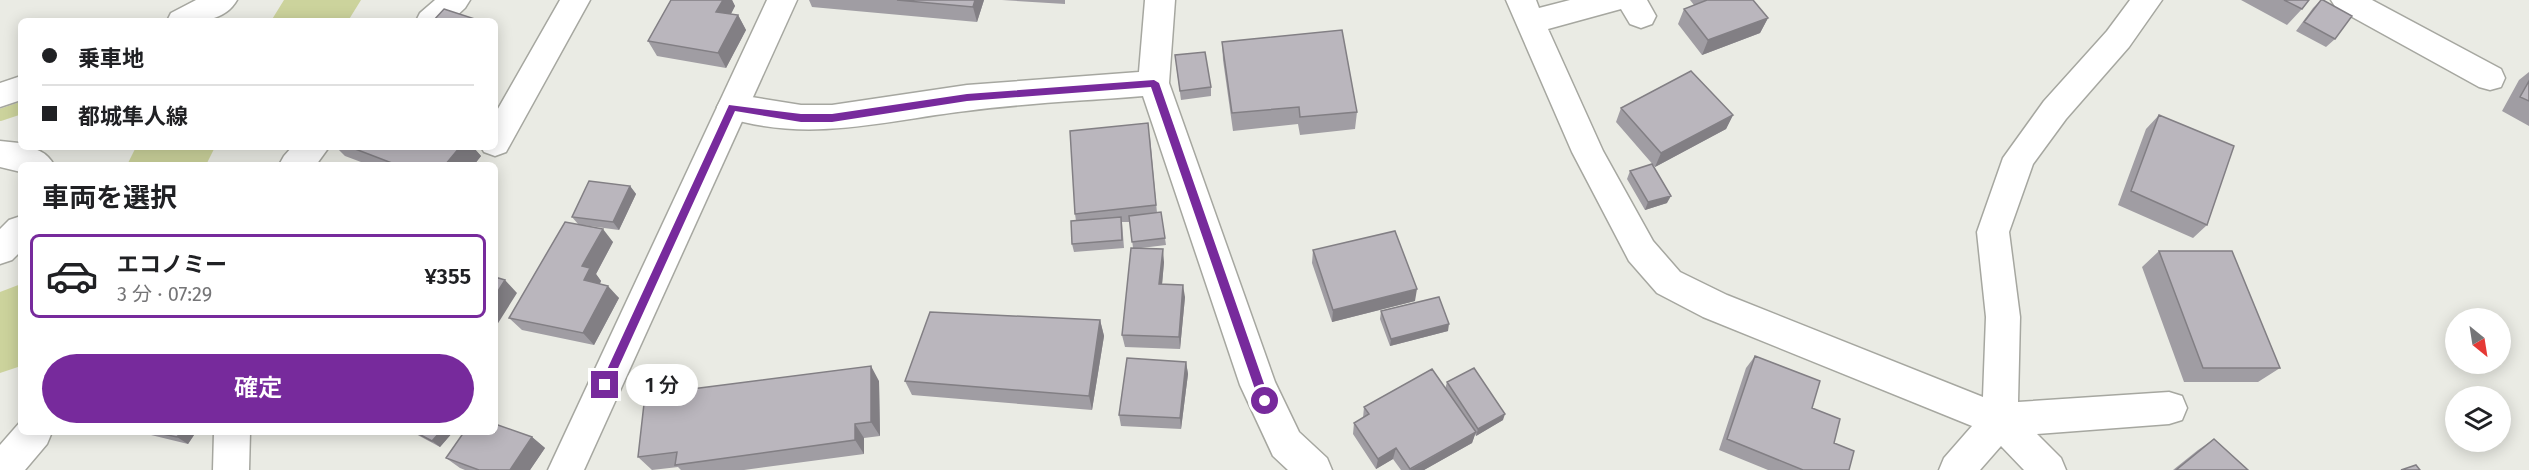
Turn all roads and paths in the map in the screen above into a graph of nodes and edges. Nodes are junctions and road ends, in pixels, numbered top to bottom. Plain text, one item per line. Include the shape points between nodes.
1 (222, 0) edge
2 (455, 0) edge
3 (575, 0) edge
4 (782, 0) edge
5 (1160, 0) edge
6 (1615, 0) edge
7 (2147, 0) edge
8 (2346, 0) edge
9 (1525, 11) edge
10 (188, 18) edge
11 (434, 18) edge
12 (2490, 78) dead end
13 (1154, 83) junction
14 (18, 89) edge
15 (0, 95) edge
16 (733, 107) junction
17 (498, 137) edge
18 (310, 150) edge
19 (0, 154) edge
20 (32, 162) edge
21 (299, 162) edge
22 (18, 233) edge
23 (0, 250) edge
24 (2169, 408) dead end
25 (2000, 420) junction
26 (31, 435) edge
27 (232, 435) edge
28 (2, 470) edge
29 (231, 470) edge
30 (566, 470) edge
31 (1314, 470) edge
32 (1957, 470) edge
33 (2048, 470) edge

1 - 10 street
2 - 11 street
3 - 17 street
4 - 16 street
5 - 13 street
6 - 9 street
7 - 25 street via 2019,158 1993,232 2003,317
8 - 12 street
9 - 25 street via 1586,150 1635,242 1664,279 1715,306
13 - 16 street via 967,98 832,118 801,118
13 - 31 street via 1258,385 1286,444
14 - 15 street
16 - 30 street
18 - 21 street
19 - 20 street
22 - 23 street
24 - 25 street
25 - 32 street
25 - 33 street
26 - 28 street
27 - 29 street

